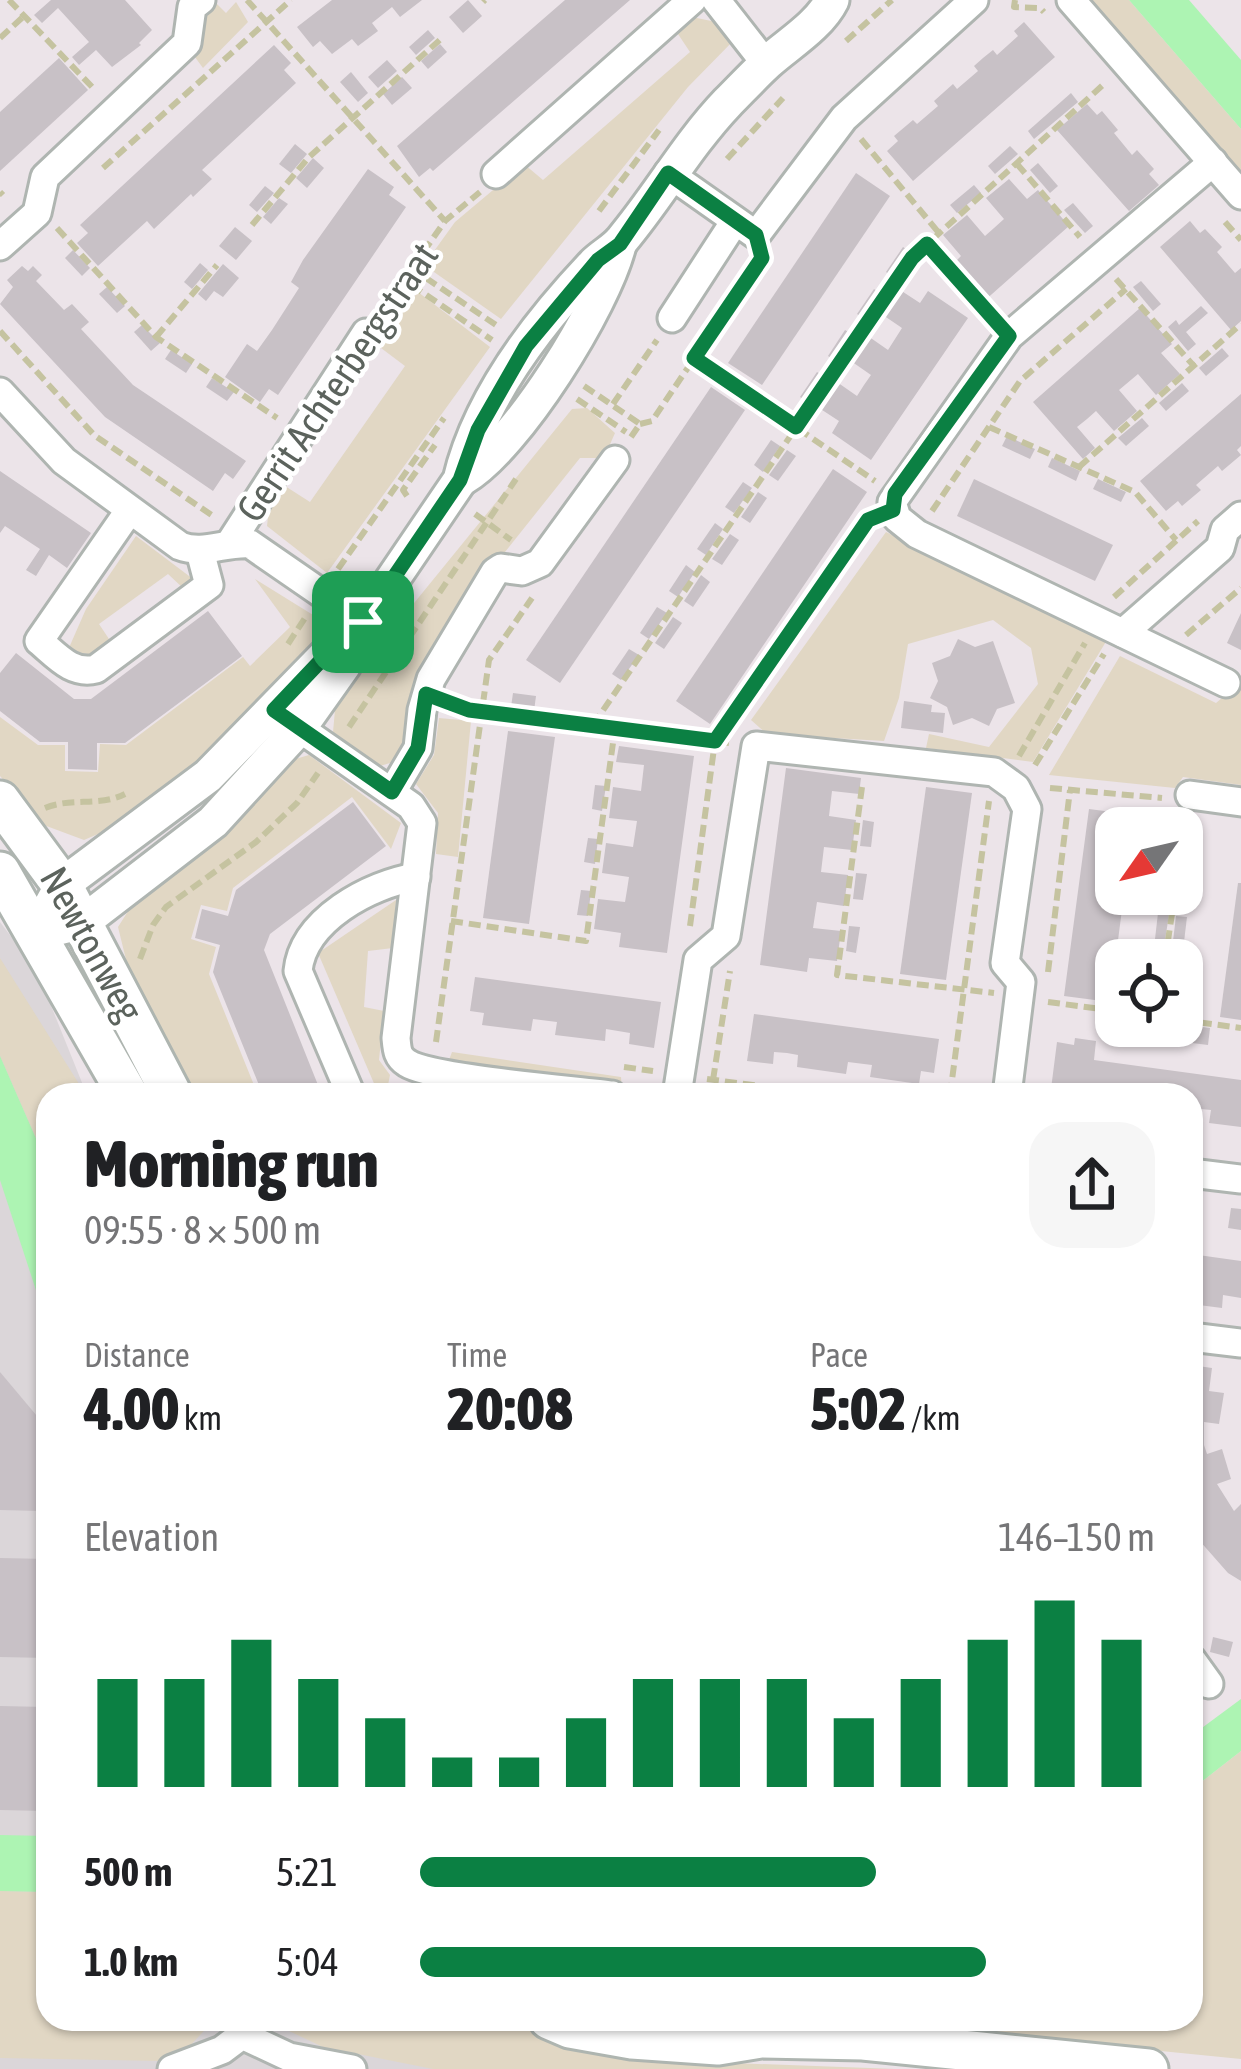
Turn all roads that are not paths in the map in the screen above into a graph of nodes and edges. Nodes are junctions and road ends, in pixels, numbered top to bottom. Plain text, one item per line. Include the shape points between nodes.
1 (692, 0) edge
2 (716, 0) edge
3 (974, 0) edge
4 (1071, 0) edge
5 (193, 2) edge
6 (838, 4) edge
7 (766, 64) junction
8 (1213, 162) junction
9 (668, 173) junction
10 (496, 174) road end
11 (1241, 195) edge
12 (746, 228) junction
13 (0, 246) edge
14 (672, 318) road end
15 (366, 333) road end
16 (0, 392) edge
17 (616, 460) dead end
18 (129, 511) junction
19 (1241, 516) edge
20 (233, 537) junction
21 (200, 551) junction
22 (1113, 628) junction
23 (357, 630) junction
24 (1226, 682) dead end
25 (287, 719) junction
26 (392, 792) junction
27 (1190, 795) road end
28 (1241, 802) edge
29 (11, 814) edge
30 (0, 872) edge
31 (416, 878) junction
32 (62, 885) junction
33 (83, 922) junction
34 (34, 934) junction
35 (419, 1066) junction
36 (121, 1083) edge
37 (166, 1083) edge
38 (346, 1083) edge
39 (408, 1083) edge
40 (532, 1083) edge
41 (678, 1083) edge
42 (1009, 1083) edge
43 (1203, 1174) edge
44 (1241, 1178) edge
45 (1203, 1338) edge
46 (1241, 1343) edge
47 (1203, 1675) edge
48 (1210, 1684) dead end
49 (242, 2031) edge
50 (252, 2031) edge
51 (587, 2031) edge
52 (742, 2031) edge
53 (760, 2038) junction
54 (172, 2069) edge
55 (352, 2069) edge
56 (1148, 2069) edge

1 - 10 street
2 - 7 street
3 - 12 street via 844,118
4 - 8 street
5 - 13 street via 187,43 45,177 38,213
6 - 7 street
7 - 9 street
8 - 11 street
8 - 22 street via 1009,336 894,502 917,534
9 - 12 street
9 - 23 street via 620,244 526,346 460,480
12 - 14 street
15 - 20 street, Gerrit Achterbergstraat
16 - 18 street via 64,461
17 - 26 street via 540,563 495,572 438,665 418,748
18 - 21 street
18 - 21 street via 39,641 71,667 97,669 209,585
19 - 22 street via 1220,548
20 - 21 street
20 - 23 street via 322,592
22 - 24 street
23 - 25 street via 329,652
25 - 26 street
25 - 32 street
25 - 33 street via 212,822
26 - 31 street via 422,823
27 - 28 street
29 - 32 main road, Newtonweg
30 - 34 main road, Newtonweg
31 - 35 street via 396,1038 400,1057
31 - 38 street via 388,881 314,930 299,960
32 - 33 main road, Newtonweg
32 - 34 street
33 - 34 street
33 - 37 main road, Newtonweg
34 - 36 main road, Newtonweg
35 - 39 street
35 - 40 street
41 - 42 street via 698,960 727,936 756,746 994,772 1016,790 1028,809 1005,963 1022,982
43 - 44 street
45 - 46 street
47 - 48 street
49 - 54 street via 222,2050
50 - 55 street via 289,2056
51 - 53 main road via 718,2045
52 - 53 main road
53 - 56 main road via 948,2046

